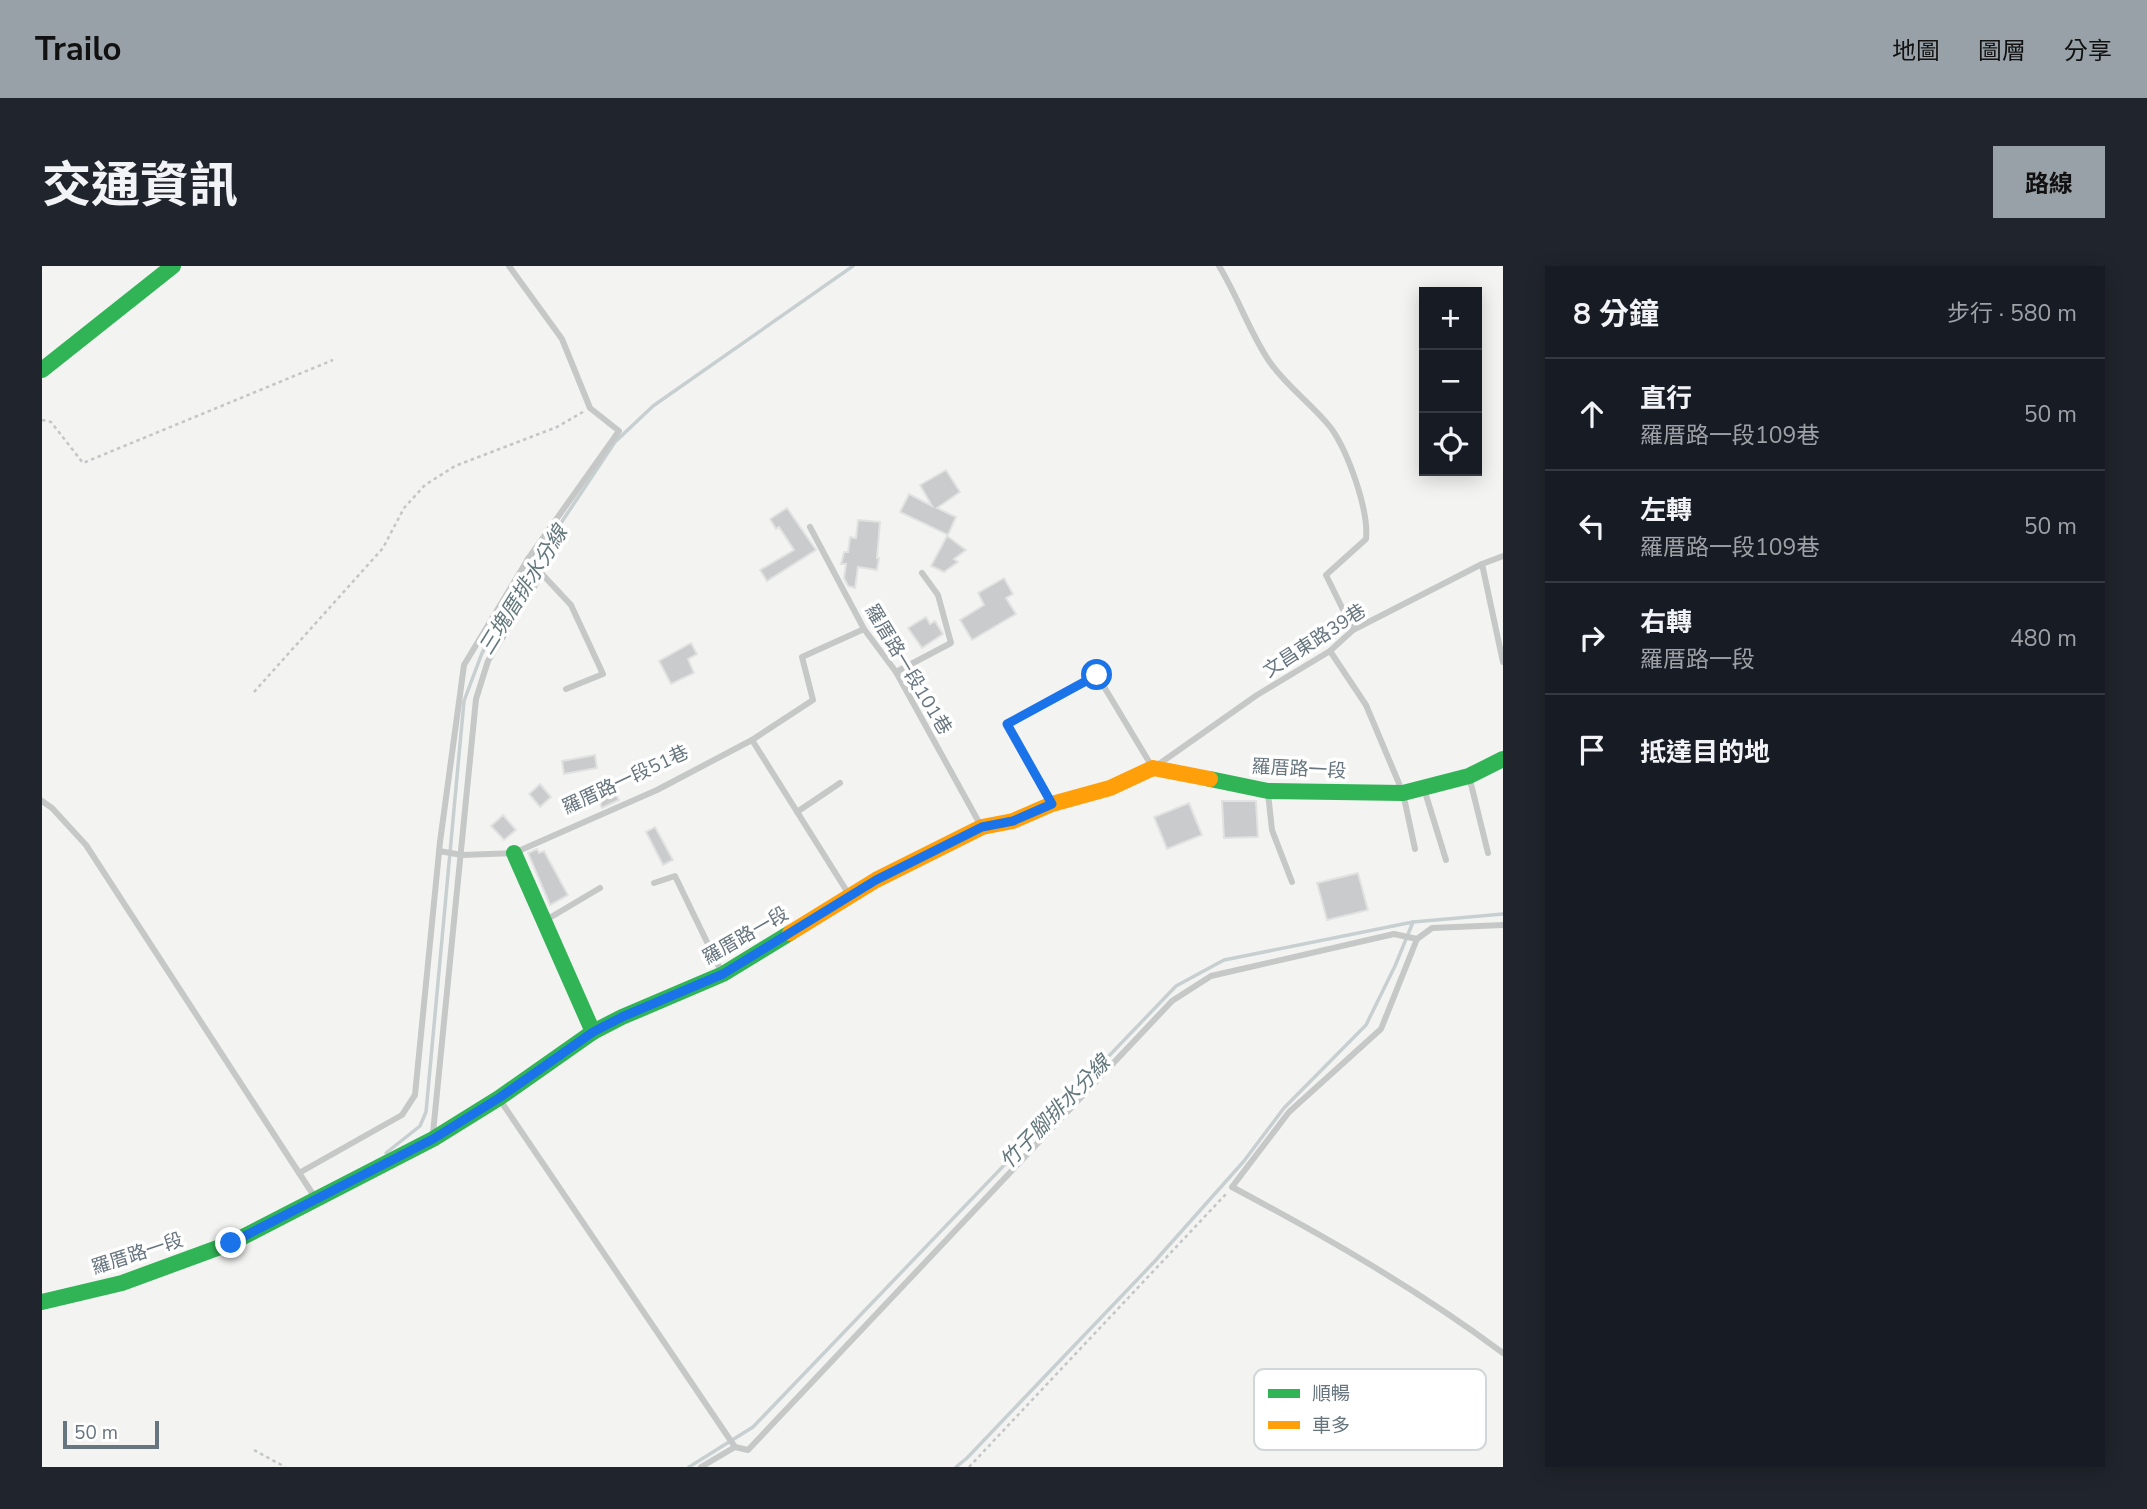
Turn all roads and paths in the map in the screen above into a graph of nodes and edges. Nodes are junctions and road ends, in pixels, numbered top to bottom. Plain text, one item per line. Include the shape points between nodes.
1 (173, 266) edge
2 (509, 266) edge
3 (1219, 266) edge
4 (333, 360) dead end
5 (42, 370) edge
6 (590, 408) junction
7 (42, 420) edge
8 (810, 527) dead end
9 (1503, 556) edge
10 (528, 559) junction
11 (1482, 564) junction
12 (922, 573) dead end
13 (542, 574) junction
14 (1494, 614) junction
15 (1503, 614) edge
16 (864, 629) junction
17 (1353, 629) junction
18 (1331, 651) junction
19 (1503, 662) edge
20 (896, 672) junction
21 (566, 689) dead end
22 (254, 692) dead end
23 (752, 740) junction
24 (1503, 759) edge
25 (1153, 768) junction
26 (1469, 776) junction
27 (840, 783) dead end
28 (1424, 789) junction
29 (1268, 791) junction
30 (1402, 793) junction
31 (42, 801) edge
32 (1052, 804) junction
33 (797, 812) junction
34 (982, 827) junction
35 (1415, 849) dead end
36 (441, 851) junction
37 (514, 853) junction
38 (1488, 853) dead end
39 (459, 854) junction
40 (1446, 860) dead end
41 (1292, 882) dead end
42 (654, 883) dead end
43 (600, 888) dead end
44 (850, 896) junction
45 (544, 921) junction
46 (1503, 925) edge
47 (1417, 939) junction
48 (723, 974) junction
49 (593, 1032) junction
50 (499, 1098) junction
51 (433, 1139) junction
52 (299, 1173) junction
53 (1232, 1187) junction
54 (316, 1200) junction
55 (42, 1302) edge
56 (1503, 1353) edge
57 (735, 1447) junction
58 (254, 1450) dead end
59 (285, 1467) edge
60 (701, 1467) edge
61 (969, 1467) edge

1 - 5 street
2 - 6 lane via 562,340
3 - 17 lane via 1271,363 1332,430 1360,492 1368,525 1366,539 1326,576
4 - 7 path via 83,463 51,422
6 - 10 lane via 618,430
6 - 22 path via 557,427 455,466 425,485 404,508 383,548
8 - 16 lane, 羅厝路一段101巷
9 - 11 lane, 文昌東路39巷
10 - 13 lane
10 - 36 lane via 464,665
11 - 14 lane
11 - 17 lane, 文昌東路39巷
12 - 20 lane via 938,595 951,643
13 - 21 lane via 571,605 603,674
13 - 39 lane via 488,661 476,699
14 - 15 lane
14 - 19 lane
16 - 20 lane, 羅厝路一段101巷
16 - 23 lane, 羅厝路一段51巷 via 802,657 813,700
17 - 18 lane, 文昌東路39巷
18 - 25 lane, 文昌東路39巷 via 1257,695
18 - 30 lane via 1366,705
20 - 34 lane, 羅厝路一段101巷
23 - 33 lane
23 - 37 lane, 羅厝路一段51巷 via 639,799
24 - 26 street, 羅厝路一段
25 - 29 street, 羅厝路一段
25 - 32 street, 羅厝路一段 via 1110,788
25 - 32 lane via 1097,675 1007,724
26 - 28 street, 羅厝路一段
26 - 38 lane
27 - 33 lane
28 - 30 street, 羅厝路一段
28 - 40 lane
29 - 30 street, 羅厝路一段
29 - 41 lane via 1272,830
30 - 35 lane
31 - 52 lane via 86,845
32 - 34 street, 羅厝路一段 via 1013,821
33 - 44 lane
34 - 44 street, 羅厝路一段
36 - 39 lane, 羅厝路一段51巷
36 - 52 lane via 415,1094 402,1115
37 - 39 lane, 羅厝路一段51巷
37 - 45 street
39 - 51 lane
42 - 48 lane via 675,876
43 - 45 lane
44 - 48 street, 羅厝路一段
45 - 49 street
46 - 47 lane via 1432,928
47 - 53 lane via 1381,1029 1289,1112
47 - 57 lane via 1394,934 1211,975 1172,1001 748,1450
48 - 49 street, 羅厝路一段
49 - 50 street, 羅厝路一段
50 - 51 street, 羅厝路一段
50 - 57 lane
51 - 54 street, 羅厝路一段
52 - 54 lane
53 - 56 lane via 1409,1286
53 - 61 path
54 - 55 street, 羅厝路一段 via 231,1243 122,1283
57 - 60 lane
58 - 59 path

